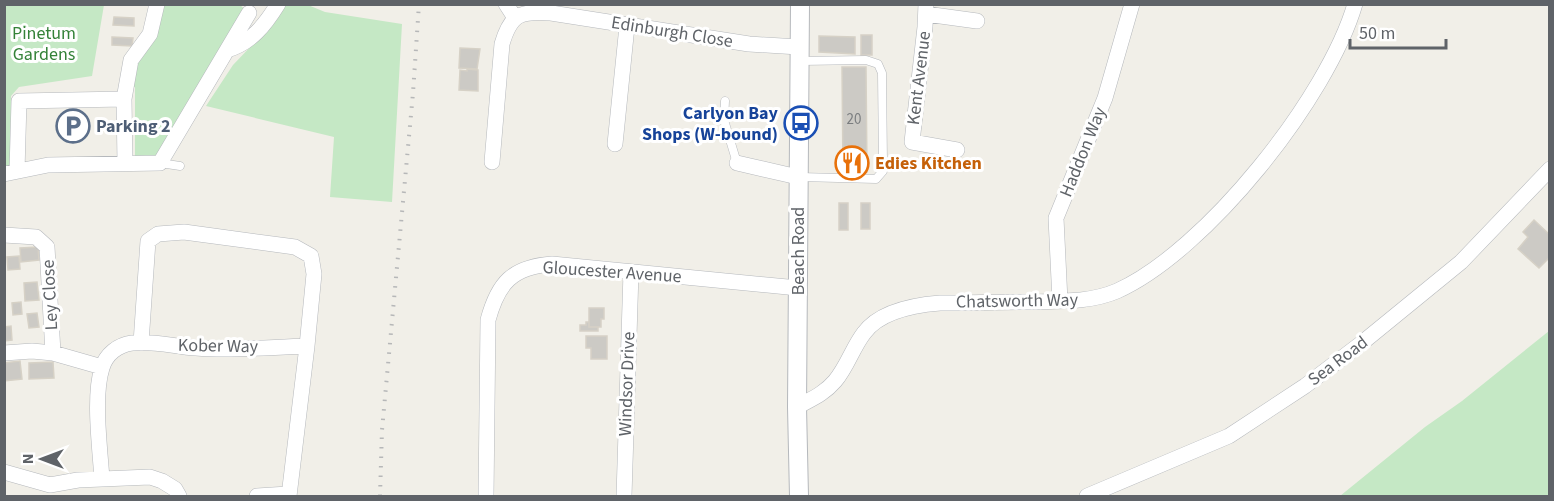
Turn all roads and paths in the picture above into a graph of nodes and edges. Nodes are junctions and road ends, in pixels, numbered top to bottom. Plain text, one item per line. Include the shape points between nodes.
1 (158, 4) edge
2 (278, 4) edge
3 (506, 4) edge
4 (800, 4) edge
5 (1132, 4) edge
6 (1355, 4) edge
7 (926, 9) edge
8 (249, 13) dead end
9 (515, 18) junction
10 (977, 21) dead end
11 (627, 26) junction
12 (227, 50) junction
13 (799, 54) junction
14 (124, 99) junction
15 (725, 101) dead end
16 (615, 144) dead end
17 (957, 150) dead end
18 (492, 162) dead end
19 (125, 163) junction
20 (160, 163) junction
21 (736, 163) joint
22 (180, 166) dead end
23 (1550, 169) edge
24 (11, 175) edge
25 (798, 177) junction
26 (4, 236) edge
27 (631, 272) junction
28 (798, 288) junction
29 (1060, 301) junction
30 (141, 342) junction
31 (307, 346) junction
32 (4, 353) edge
33 (53, 353) junction
34 (102, 367) junction
35 (796, 407) junction
36 (4, 472) edge
37 (102, 479) junction
38 (50, 491) edge
39 (288, 495) edge
40 (179, 496) edge
41 (257, 496) edge
42 (486, 496) edge
43 (624, 496) edge
44 (799, 496) edge
45 (1087, 496) edge

1 - 14 street via 150,33 131,60
2 - 12 street via 253,37
3 - 9 street
4 - 13 street, Beach Road
5 - 29 street, Haddon Way via 1105,98 1056,218
6 - 29 street, Chatsworth Way via 1342,42 1316,88 1246,183 1211,220 1155,268 1118,291 1085,300
7 - 10 street
7 - 17 street, Kent Avenue via 912,142
8 - 12 street
9 - 11 street, Edinburgh Close via 533,12
9 - 18 street via 507,27 502,44
11 - 13 street, Edinburgh Close
11 - 16 street
12 - 20 street
13 - 25 street, Beach Road
13 - 25 lane via 878,64 882,73 883,171 876,179
14 - 19 street
14 - 24 street via 19,101
15 - 21 lane via 724,120
19 - 20 street
19 - 24 street via 48,165
20 - 22 lane
21 - 25 street
23 - 45 street, Sea Road via 1461,261 1305,386 1229,436
25 - 28 street, Beach Road
26 - 33 street, Ley Close via 36,237 47,247
27 - 28 street, Gloucester Avenue
27 - 42 street, Gloucester Avenue via 546,264 528,267 504,282 488,320
27 - 43 street, Windsor Drive
28 - 35 street, Beach Road
29 - 35 street, Chatsworth Way via 940,303 890,314 865,331 835,381 818,397
30 - 31 street, Kober Way via 198,349
30 - 31 street via 148,241 158,234 184,232 295,247 311,256 314,274
30 - 34 street, Kober Way via 120,346
31 - 39 street
32 - 33 street, Ley Close
33 - 34 street, Ley Close
34 - 37 street via 98,428
35 - 44 street, Beach Road
36 - 38 street
37 - 38 street
37 - 40 street via 150,477 175,489
39 - 41 street

